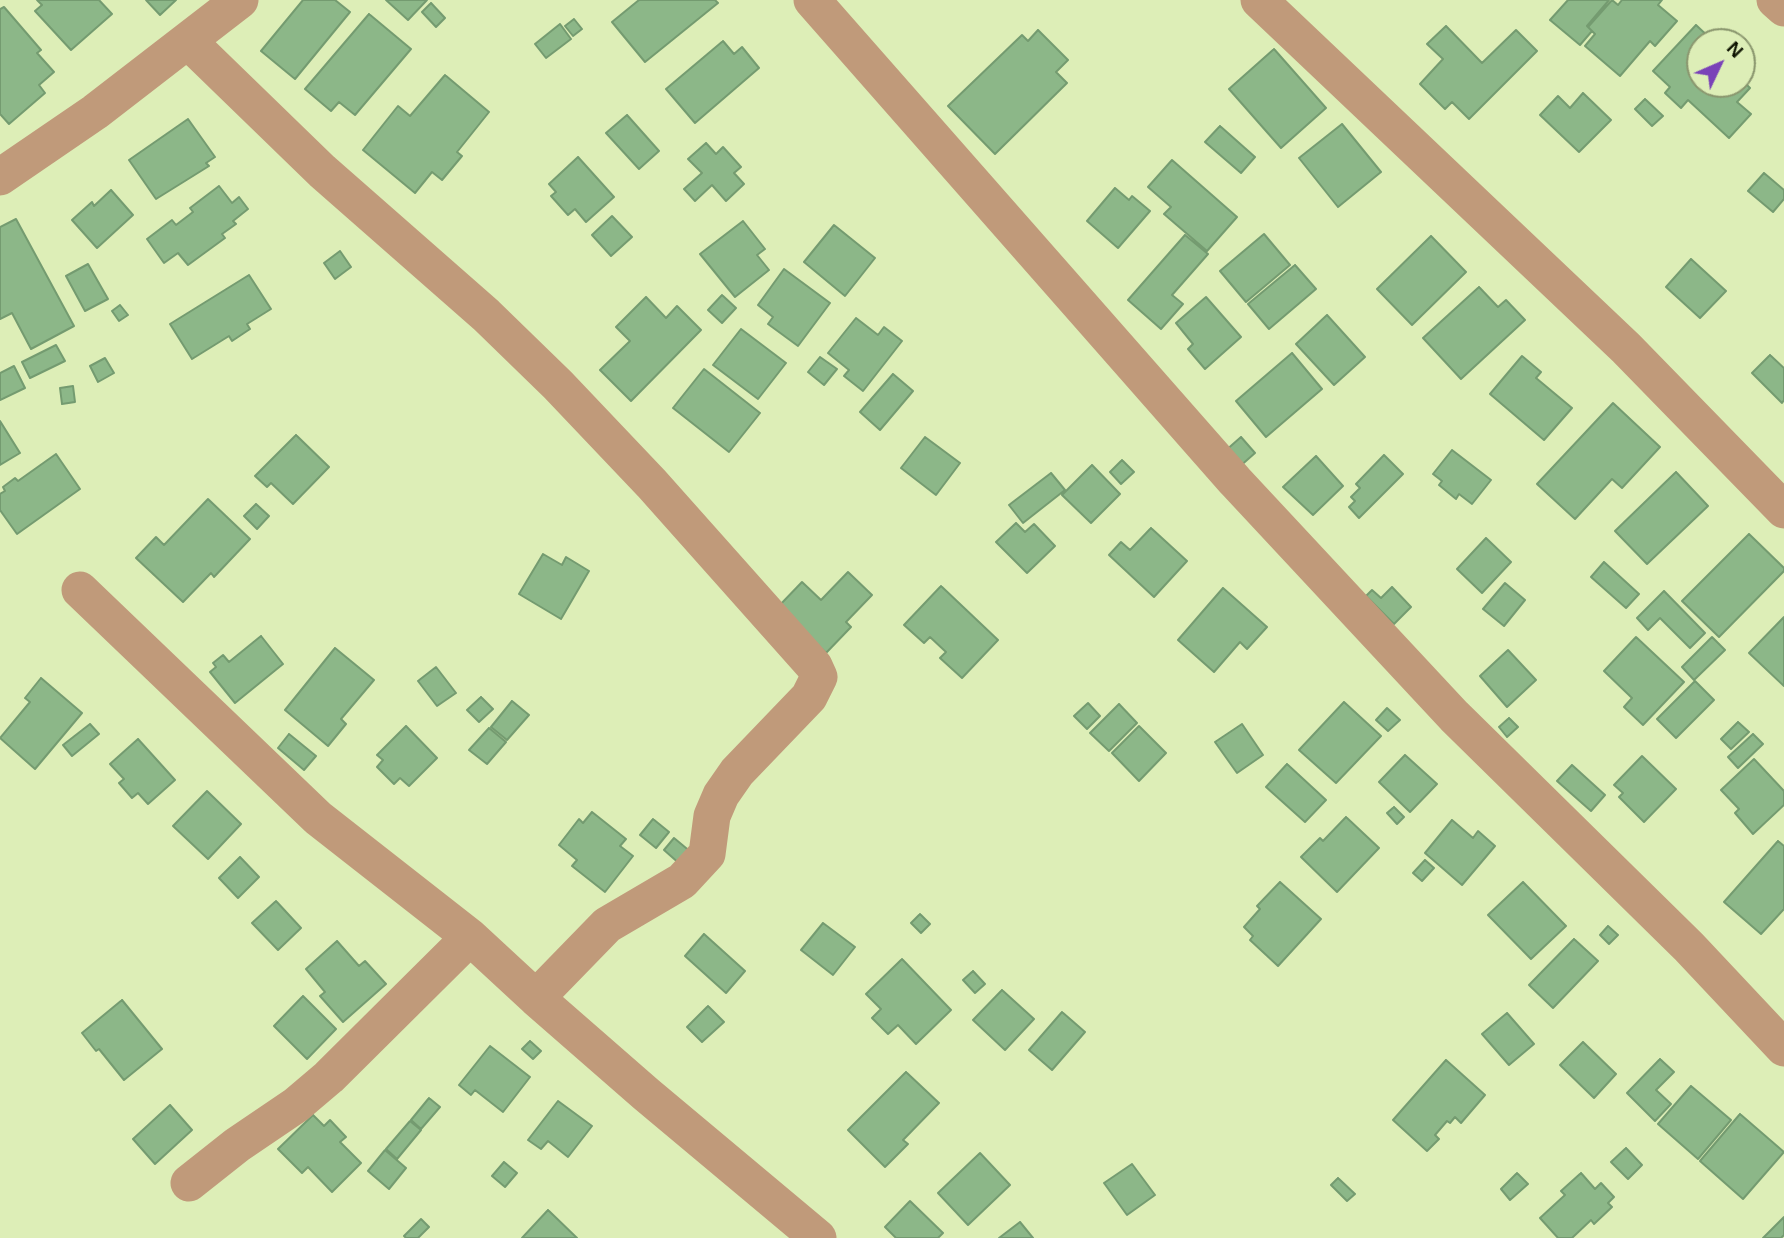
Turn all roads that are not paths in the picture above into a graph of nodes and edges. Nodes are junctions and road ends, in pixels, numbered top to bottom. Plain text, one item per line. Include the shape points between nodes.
1 (240, 0) edge
2 (812, 0) edge
3 (1259, 0) edge
4 (1775, 0) edge
5 (1784, 8) edge
6 (188, 41) junction
7 (0, 177) edge
8 (1784, 510) edge
9 (80, 590) dead end
10 (470, 937) junction
11 (536, 998) junction
12 (1784, 1048) edge
13 (189, 1183) dead end
14 (818, 1238) edge

1 - 6 street
2 - 12 street via 1235,481 1454,716 1689,947
3 - 8 street via 1626,348
4 - 5 street
6 - 7 street
6 - 11 street via 322,171 558,384 820,677 809,697 721,795 712,816 707,855 682,881 607,925
9 - 10 street via 318,818
10 - 11 street
10 - 13 street via 329,1077
11 - 14 street

